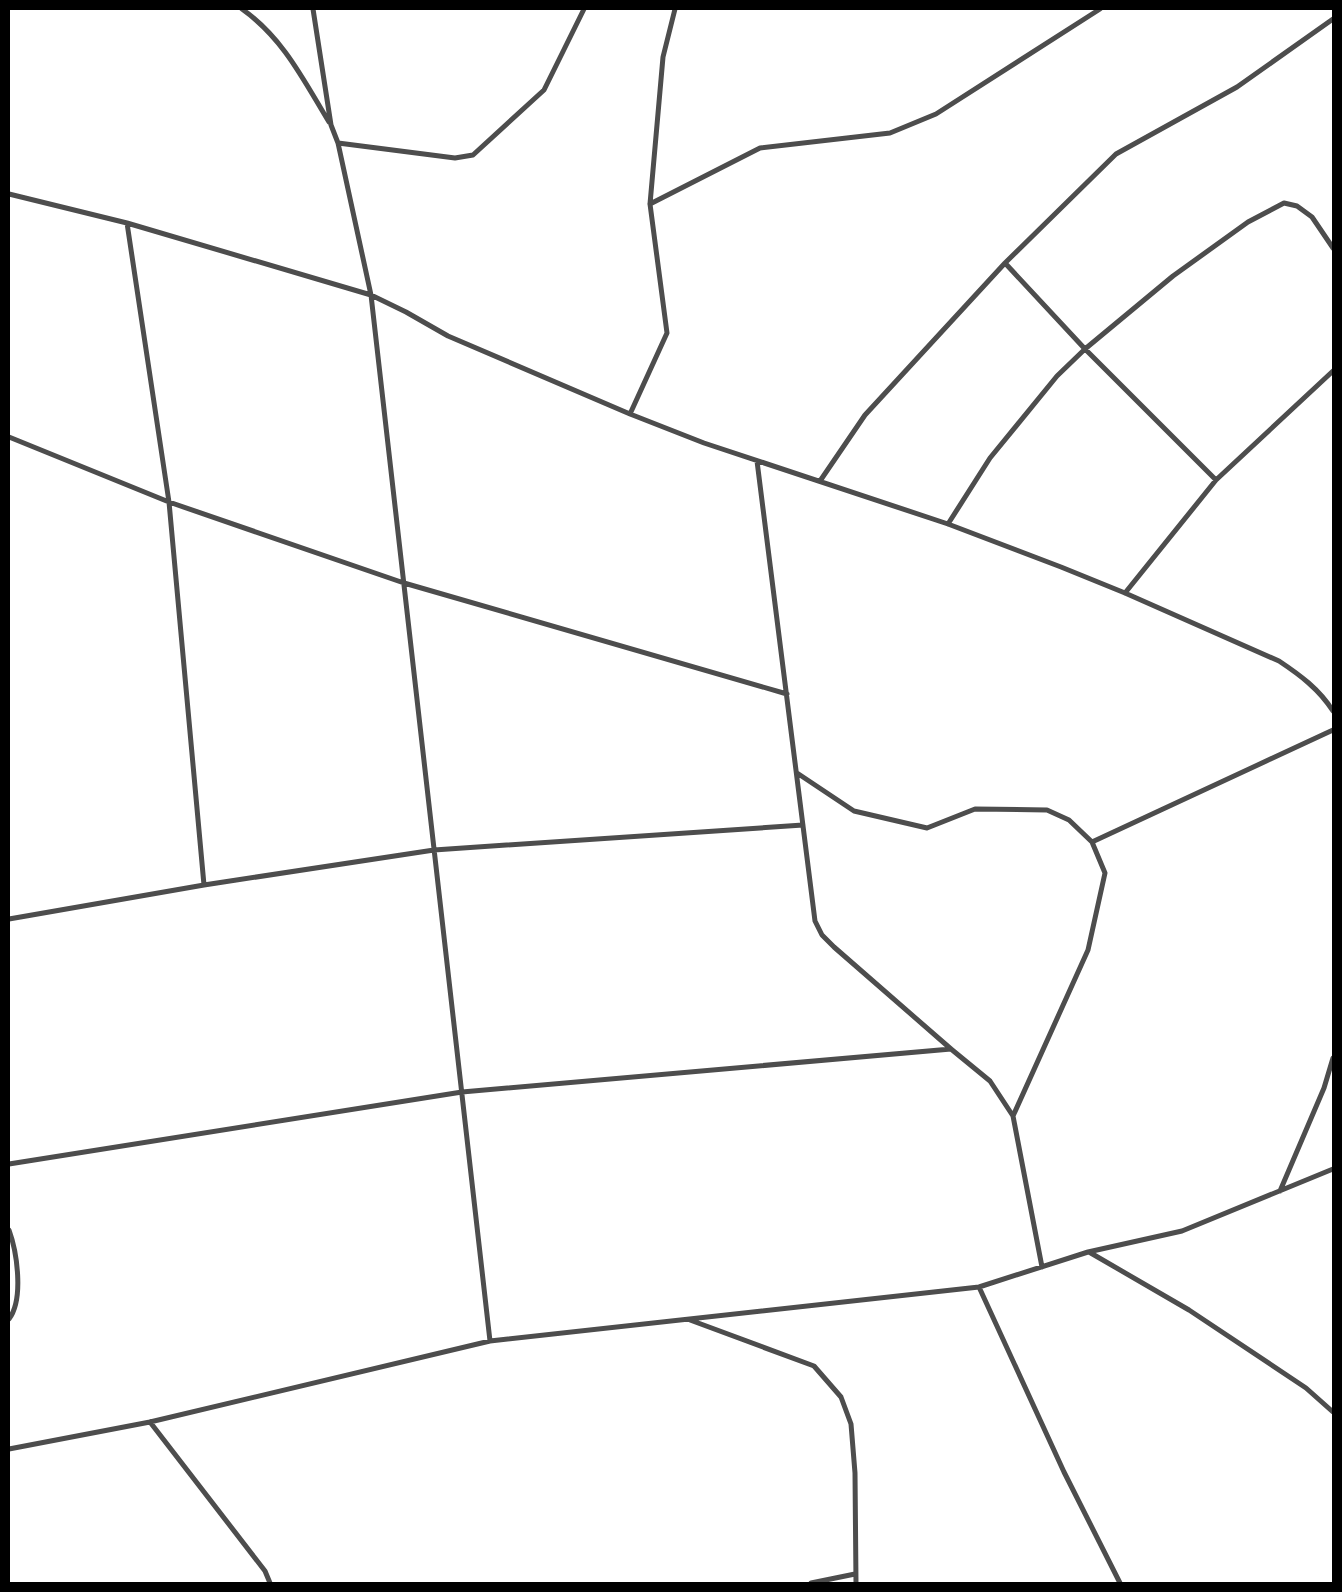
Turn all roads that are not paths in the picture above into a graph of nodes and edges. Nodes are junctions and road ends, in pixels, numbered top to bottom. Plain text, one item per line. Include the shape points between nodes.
1 (242, 9) edge
2 (313, 9) edge
3 (584, 9) edge
4 (675, 9) edge
5 (1100, 9) edge
6 (1333, 19) edge
7 (331, 125) junction
8 (338, 143) junction
9 (9, 194) edge
10 (650, 204) junction
11 (127, 223) junction
12 (1333, 248) edge
13 (1005, 263) junction
14 (371, 295) junction
15 (1085, 349) junction
16 (1333, 371) edge
17 (630, 414) junction
18 (9, 437) edge
19 (757, 461) junction
20 (1216, 480) junction
21 (820, 481) junction
22 (169, 502) junction
23 (948, 524) junction
24 (404, 583) junction
25 (1125, 593) junction
26 (787, 694) junction
27 (1333, 711) edge
28 (1333, 730) edge
29 (796, 773) junction
30 (803, 825) junction
31 (1092, 842) junction
32 (434, 850) junction
33 (204, 885) junction
34 (9, 919) edge
35 (951, 1049) junction
36 (1333, 1058) edge
37 (462, 1092) junction
38 (1013, 1116) junction
39 (9, 1164) edge
40 (1333, 1169) edge
41 (1280, 1192) junction
42 (9, 1230) edge
43 (1088, 1252) junction
44 (1042, 1267) junction
45 (980, 1287) junction
46 (9, 1319) edge
47 (687, 1319) junction
48 (490, 1341) junction
49 (1333, 1412) edge
50 (150, 1422) junction
51 (9, 1449) edge
52 (855, 1574) junction
53 (270, 1583) edge
54 (811, 1583) edge
55 (856, 1583) edge
56 (1120, 1583) edge

1 - 7 street via 274,36
2 - 7 street
3 - 8 street via 544,90 473,155 455,158
4 - 10 street via 663,57
5 - 10 street via 936,114 890,133 760,148
6 - 13 street via 1237,87 1116,154
7 - 8 street
8 - 14 street
9 - 11 street
10 - 17 street via 667,333
11 - 14 street
11 - 22 street
12 - 15 street via 1312,217 1297,206 1284,203 1248,222 1173,276
13 - 15 street
13 - 21 street via 865,415
14 - 17 street via 448,336
14 - 24 street
15 - 20 street
15 - 23 street via 1057,376 990,458
16 - 20 street
17 - 19 street
18 - 22 street
19 - 21 street
19 - 26 street
20 - 25 street
21 - 23 street
22 - 24 street
22 - 33 street
23 - 25 street
24 - 26 street
24 - 32 street
25 - 27 street via 1279,661 1315,688
26 - 29 street
28 - 31 street
29 - 30 street
29 - 31 street via 854,811 927,828 975,809 1047,810 1069,820
30 - 32 street
30 - 35 street via 816,921 822,935
31 - 38 street via 1105,873 1088,950
32 - 33 street
32 - 37 street
33 - 34 street
35 - 37 street
35 - 38 street via 990,1081
36 - 41 street via 1324,1088
37 - 39 street
37 - 48 street
38 - 44 street
40 - 41 street
41 - 43 street via 1182,1232
42 - 46 street via 18,1280 14,1312
43 - 44 street
43 - 49 street via 1189,1310 1306,1388
44 - 45 street
45 - 47 street
45 - 56 street via 1064,1472
47 - 48 street
47 - 52 street via 814,1366 840,1397 851,1424 855,1473
48 - 50 street
50 - 51 street
50 - 53 street via 265,1571
52 - 54 street
52 - 55 street

